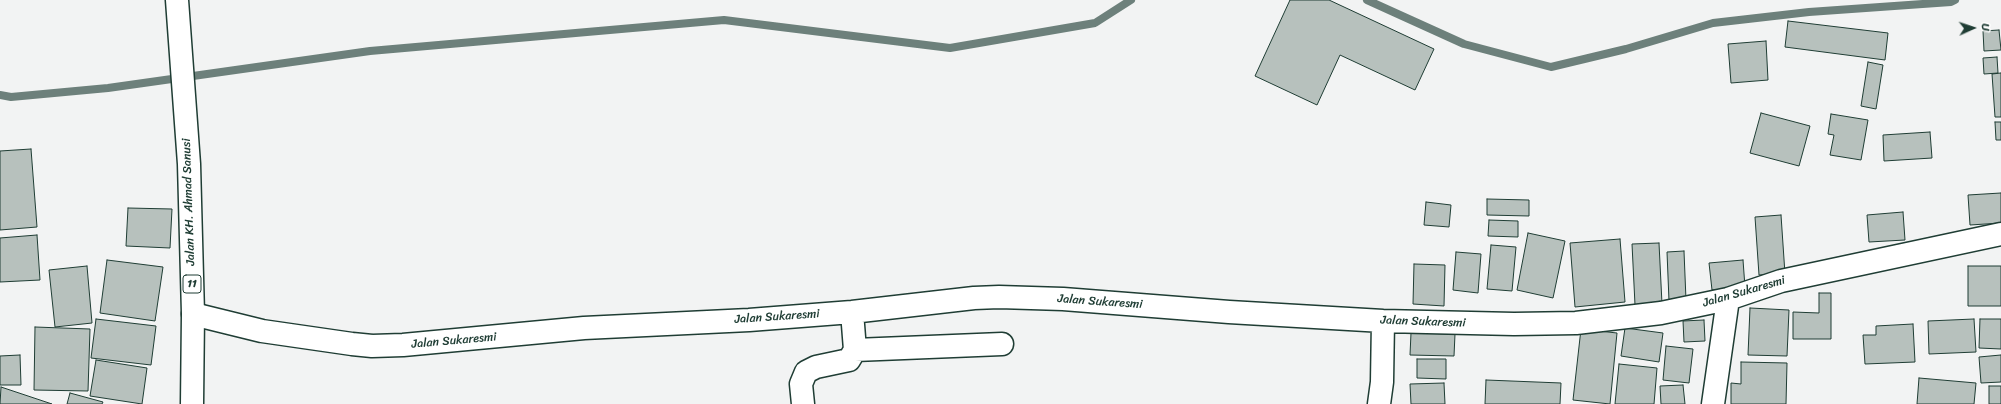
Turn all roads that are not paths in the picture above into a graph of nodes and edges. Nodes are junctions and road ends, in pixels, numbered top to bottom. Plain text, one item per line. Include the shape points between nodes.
1 (176, 0) edge
2 (2001, 234) edge
3 (1728, 299) junction
4 (852, 312) junction
5 (193, 314) junction
6 (1383, 321) junction
7 (1002, 344) dead end
8 (855, 350) junction
9 (192, 404) edge
10 (803, 404) edge
11 (1379, 404) edge
12 (1713, 404) edge

1 - 5 main road, Jalan KH. Ahmad Sanusi / 11 via 189,164
2 - 3 main road, Jalan Sukaresmi via 1781,280
3 - 6 main road, Jalan Sukaresmi via 1661,313 1576,323
3 - 12 main road
4 - 5 main road, Jalan Sukaresmi via 584,328 372,346 262,331
4 - 6 main road, Jalan Sukaresmi via 974,298 1014,298 1063,299
4 - 8 main road
5 - 9 main road, Jalan KH. Ahmad Sanusi / 11
6 - 11 main road
7 - 8 main road
8 - 10 main road via 850,360 816,367 806,372 801,384

